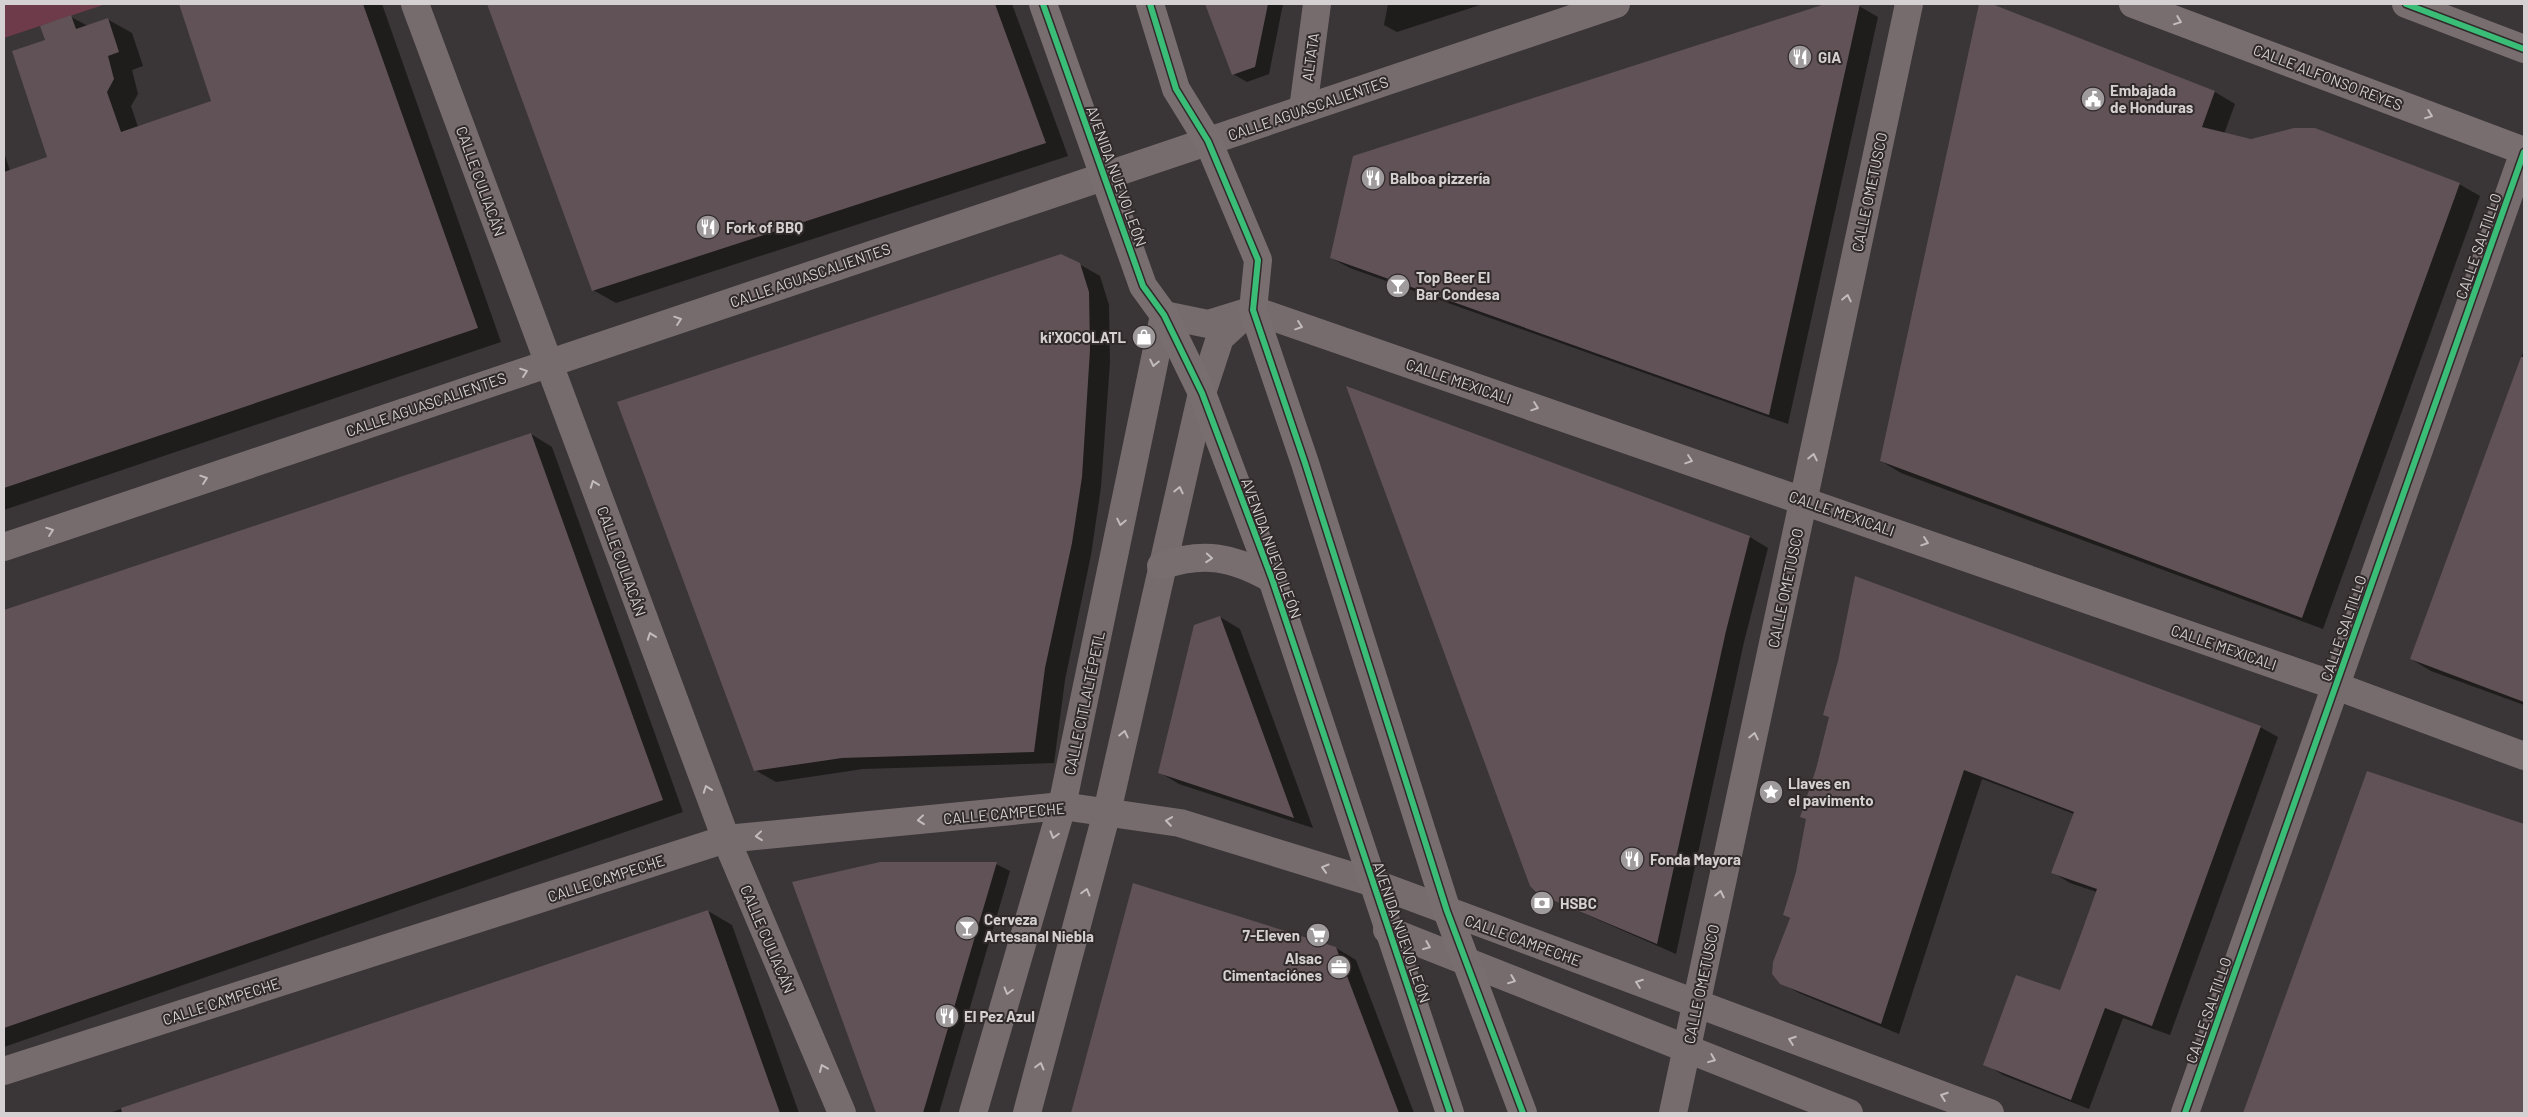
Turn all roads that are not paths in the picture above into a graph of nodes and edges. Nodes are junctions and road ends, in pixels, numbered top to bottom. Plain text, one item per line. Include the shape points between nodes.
1 (415, 4) edge
2 (1043, 4) edge
3 (1150, 4) edge
4 (1317, 4) edge
5 (1616, 4) edge
6 (1909, 4) edge
7 (2132, 4) edge
8 (2406, 4) edge
9 (2524, 49) edge
10 (1303, 109) junction
11 (1208, 142) junction
12 (2524, 152) edge
13 (1104, 177) junction
14 (1253, 310) junction
15 (1164, 315) junction
16 (549, 363) junction
17 (1202, 393) junction
18 (1804, 500) junction
19 (4, 546) edge
20 (1161, 566) junction
21 (1272, 579) junction
22 (2336, 686) junction
23 (2524, 756) edge
24 (1062, 806) junction
25 (1107, 812) junction
26 (726, 839) junction
27 (1371, 882) junction
28 (1447, 911) junction
29 (1387, 930) junction
30 (1467, 963) junction
31 (1697, 1004) junction
32 (1686, 1049) junction
33 (4, 1071) edge
34 (842, 1113) edge
35 (973, 1113) edge
36 (1027, 1113) edge
37 (1450, 1113) edge
38 (1523, 1113) edge
39 (1673, 1113) edge
40 (1849, 1113) edge
41 (1990, 1113) edge
42 (2185, 1113) edge

1 - 16 street, CALLE CULIACÁN
2 - 13 main road, AVENIDA NUEVO LEÓN
3 - 11 main road via 1176,89
4 - 10 street, ALTATA
5 - 10 street, CALLE AGUASCALIENTES
18 -> 6 street, CALLE OMETUSCO
7 -> 12 main road, CALLE ALFONSO REYES
8 - 9 main road
10 - 11 street, CALLE AGUASCALIENTES
11 - 13 street, CALLE AGUASCALIENTES
11 - 14 main road via 1258,260
12 - 22 street, CALLE SALTILLO
13 - 15 main road, AVENIDA NUEVO LEÓN via 1143,286
16 -> 13 street, CALLE AGUASCALIENTES
14 - 15 street via 1208,324
14 - 17 street via 1220,338
14 -> 18 street, CALLE MEXICALI
14 - 28 main road
15 - 17 main road, AVENIDA NUEVO LEÓN
15 -> 24 street, CALLE CITLALTÉPETL
19 -> 16 street, CALLE AGUASCALIENTES
26 -> 16 street, CALLE CULIACÁN
20 -> 17 street
17 - 21 main road, AVENIDA NUEVO LEÓN
18 -> 22 street, CALLE MEXICALI
31 -> 18 street, CALLE OMETUSCO
20 -> 21 main road via 1181,559 1226,559 1248,565
25 -> 20 street
21 - 27 main road, AVENIDA NUEVO LEÓN
22 - 23 street, CALLE MEXICALI
22 - 42 street, CALLE SALTILLO
24 - 25 street, CALLE CAMPECHE
24 -> 26 street, CALLE CAMPECHE
24 -> 35 street, CALLE CITLALTÉPETL
27 -> 25 street, CALLE CAMPECHE via 1180,823
36 -> 25 street
26 - 33 street, CALLE CAMPECHE
34 -> 26 street, CALLE CULIACÁN
27 - 28 street, CALLE CAMPECHE
27 - 29 main road, AVENIDA NUEVO LEÓN
28 - 30 main road
31 -> 28 street, CALLE CAMPECHE
29 -> 30 street
29 - 37 main road, AVENIDA NUEVO LEÓN
30 -> 32 street
30 - 38 main road
31 - 32 street, CALLE OMETUSCO
41 -> 31 street, CALLE CAMPECHE
32 - 39 street, CALLE OMETUSCO
32 -> 40 street

